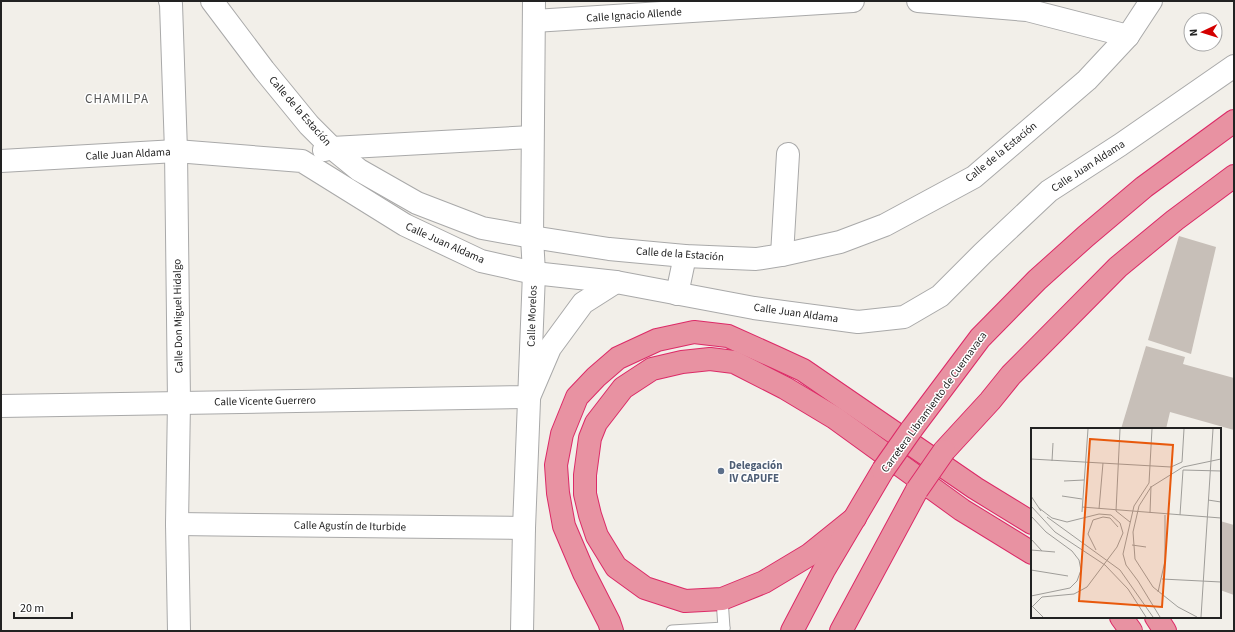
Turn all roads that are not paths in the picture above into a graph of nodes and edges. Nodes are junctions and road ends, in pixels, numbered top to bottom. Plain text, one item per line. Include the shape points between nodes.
1 (170, 1) edge
2 (212, 1) edge
3 (853, 1) edge
4 (918, 1) edge
5 (1151, 1) edge
6 (1026, 5) edge
7 (534, 11) edge
8 (1128, 36) junction
9 (1234, 66) edge
10 (1234, 121) edge
11 (532, 137) junction
12 (332, 148) junction
13 (176, 151) junction
14 (788, 154) dead end
15 (1, 161) edge
16 (302, 161) junction
17 (1234, 176) edge
18 (532, 237) junction
19 (782, 255) junction
20 (685, 256) junction
21 (534, 273) junction
22 (616, 282) junction
23 (677, 294) junction
24 (529, 397) junction
25 (179, 402) junction
26 (1, 406) edge
27 (855, 518) junction
28 (1031, 522) edge
29 (177, 524) junction
30 (524, 528) junction
31 (1031, 552) edge
32 (722, 599) junction
33 (1122, 618) edge
34 (1157, 618) edge
35 (723, 629) edge
36 (179, 631) edge
37 (522, 631) edge
38 (612, 631) edge
39 (672, 631) edge
40 (792, 631) edge
41 (841, 631) edge
42 (1131, 631) edge
43 (1165, 631) edge

1 - 13 street, Calle Don Miguel Hidalgo
2 - 12 street, Calle de la Estación via 264,70 309,125
3 - 7 street, Calle Ignacio Allende
4 - 6 street
5 - 8 street, Calle de la Estación
6 - 8 street
7 - 11 street, Calle Morelos
8 - 19 street, Calle de la Estación via 1087,80 974,177 885,225 840,242
9 - 23 street, Calle Juan Aldama via 1050,191 940,296 904,317 858,322 754,308
10 - 27 highway, Carretera Libramiento de Cuernavaca, bridge via 1144,187 1086,236 1037,280 980,338 883,470
11 - 12 street
11 - 18 street, Calle Morelos
12 - 16 street via 322,150
12 - 18 street, Calle de la Estación via 359,170 417,202 482,228
13 - 15 street, Calle Juan Aldama
13 - 16 street, Calle Juan Aldama
13 - 25 street, Calle Don Miguel Hidalgo
14 - 19 street
16 - 21 street, Calle Juan Aldama via 405,225 482,261
17 - 41 highway, bridge via 1118,267 1011,375 944,451 916,490
18 - 20 street, Calle de la Estación via 609,249
18 - 21 street, Calle Morelos
19 - 20 street, Calle de la Estación via 756,259
20 - 23 street
21 - 22 street, Calle Juan Aldama
21 - 24 street, Calle Morelos
22 - 23 street, Calle Juan Aldama
22 - 24 street via 583,302 550,348
24 - 25 street, Calle Vicente Guerrero
24 - 30 street, Calle Morelos
25 - 26 street, Calle Vicente Guerrero
25 - 29 street, Calle Don Miguel Hidalgo
27 - 32 highway via 809,555 764,582
27 - 40 highway, Carretera Libramiento de Cuernavaca
28 - 38 highway via 975,488 803,370 728,336 694,332 657,340 618,358 577,398 562,434 556,466 564,526
29 - 30 street, Calle Agustín de Iturbide
29 - 36 street, Calle Don Miguel Hidalgo
30 - 37 street, Calle Morelos
31 - 32 highway via 962,510 834,418 785,388 734,362 710,359 652,369 623,388 596,423 590,438 585,475 585,494 590,515 597,536 616,567 645,588 685,601
32 - 35 lane
33 - 42 highway
34 - 43 highway
35 - 39 lane

